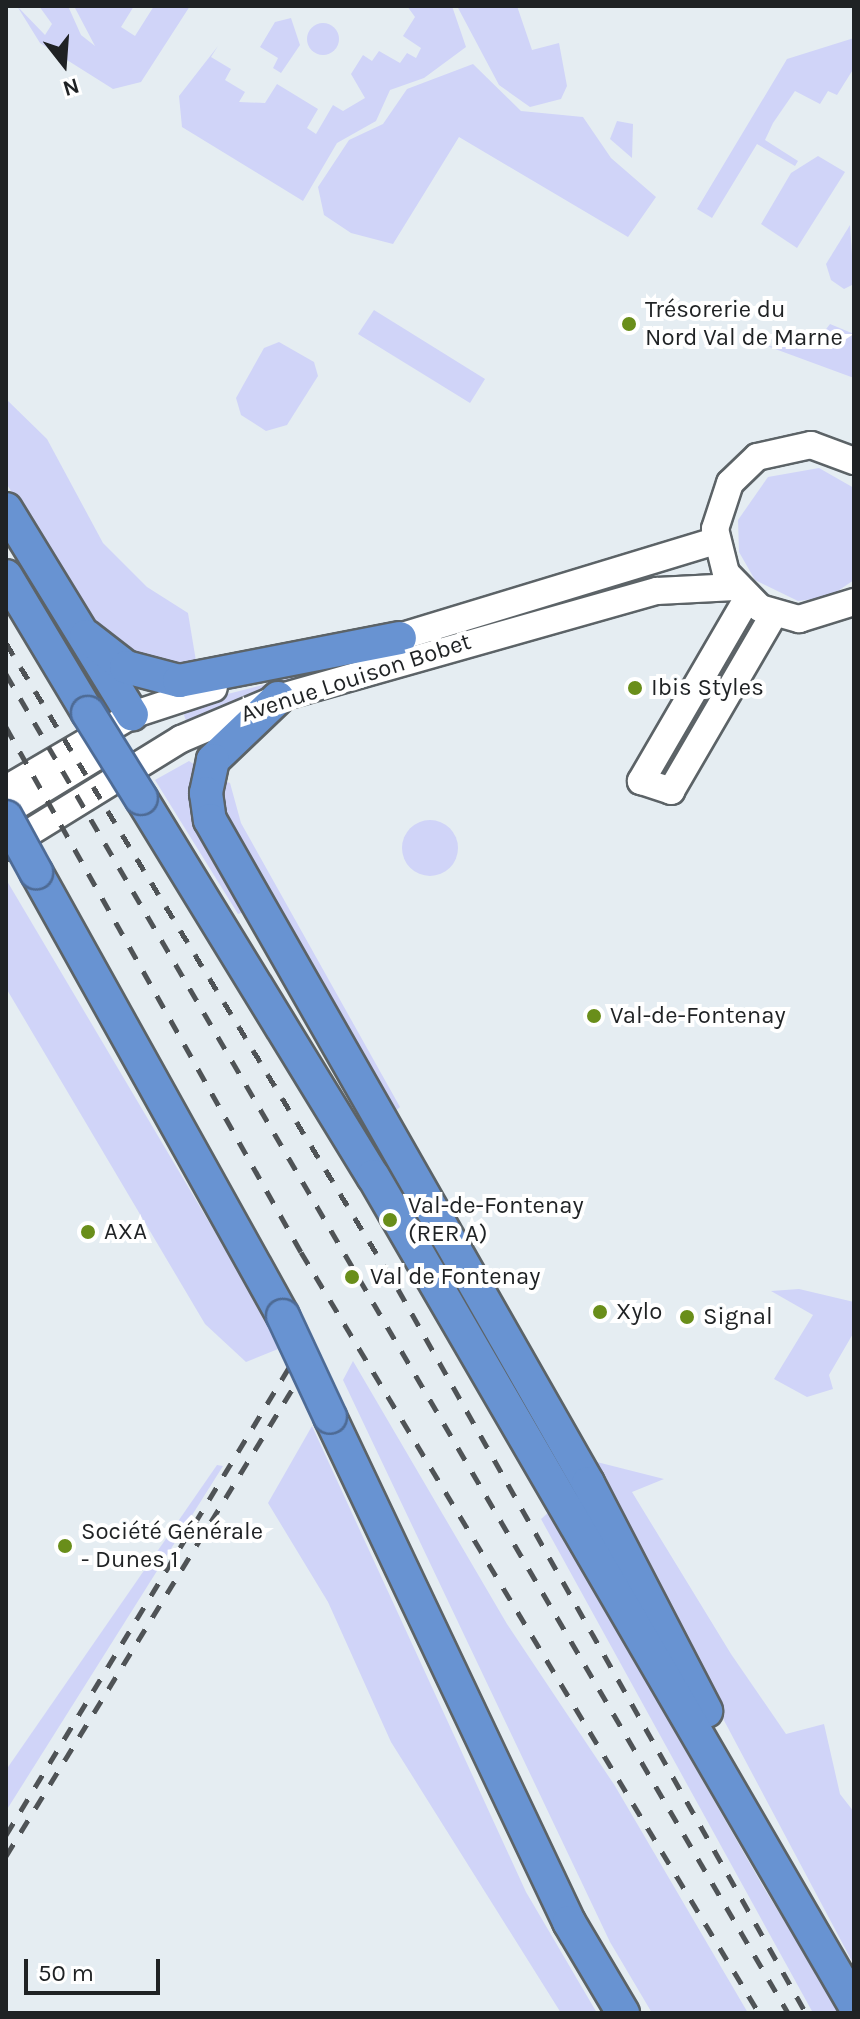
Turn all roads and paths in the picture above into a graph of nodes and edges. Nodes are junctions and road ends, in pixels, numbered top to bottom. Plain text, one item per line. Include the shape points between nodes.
1 (854, 461) edge
2 (6, 509) edge
3 (716, 541) junction
4 (6, 576) edge
5 (741, 593) junction
6 (854, 602) edge
7 (774, 614) junction
8 (86, 636) junction
9 (400, 638) junction
10 (278, 698) junction
11 (132, 715) junction
12 (6, 789) edge
13 (6, 814) edge
14 (6, 847) edge
15 (762, 1846) junction
16 (854, 2004) edge
17 (623, 2013) edge

1 - 3 main road via 811,445 757,457 721,500
2 - 8 highway
3 - 5 main road
3 - 9 main road, Avenue Louison Bobet
4 - 15 highway, bridge via 373,1176
5 - 7 main road
5 - 7 main road via 641,781 671,791
5 - 10 main road, Avenue Louison Bobet via 657,591
6 - 7 main road via 824,616
8 - 9 highway via 126,667 179,681
8 - 11 highway
9 - 11 main road, Avenue Louison Bobet
10 - 14 main road, Avenue Louison Bobet via 181,739
10 - 15 highway via 213,760 206,793 210,820 588,1483 698,1692
11 - 12 main road, Avenue Louison Bobet
11 - 13 main road via 133,734
13 - 17 highway, bridge via 283,1316 569,1922
15 - 16 highway

